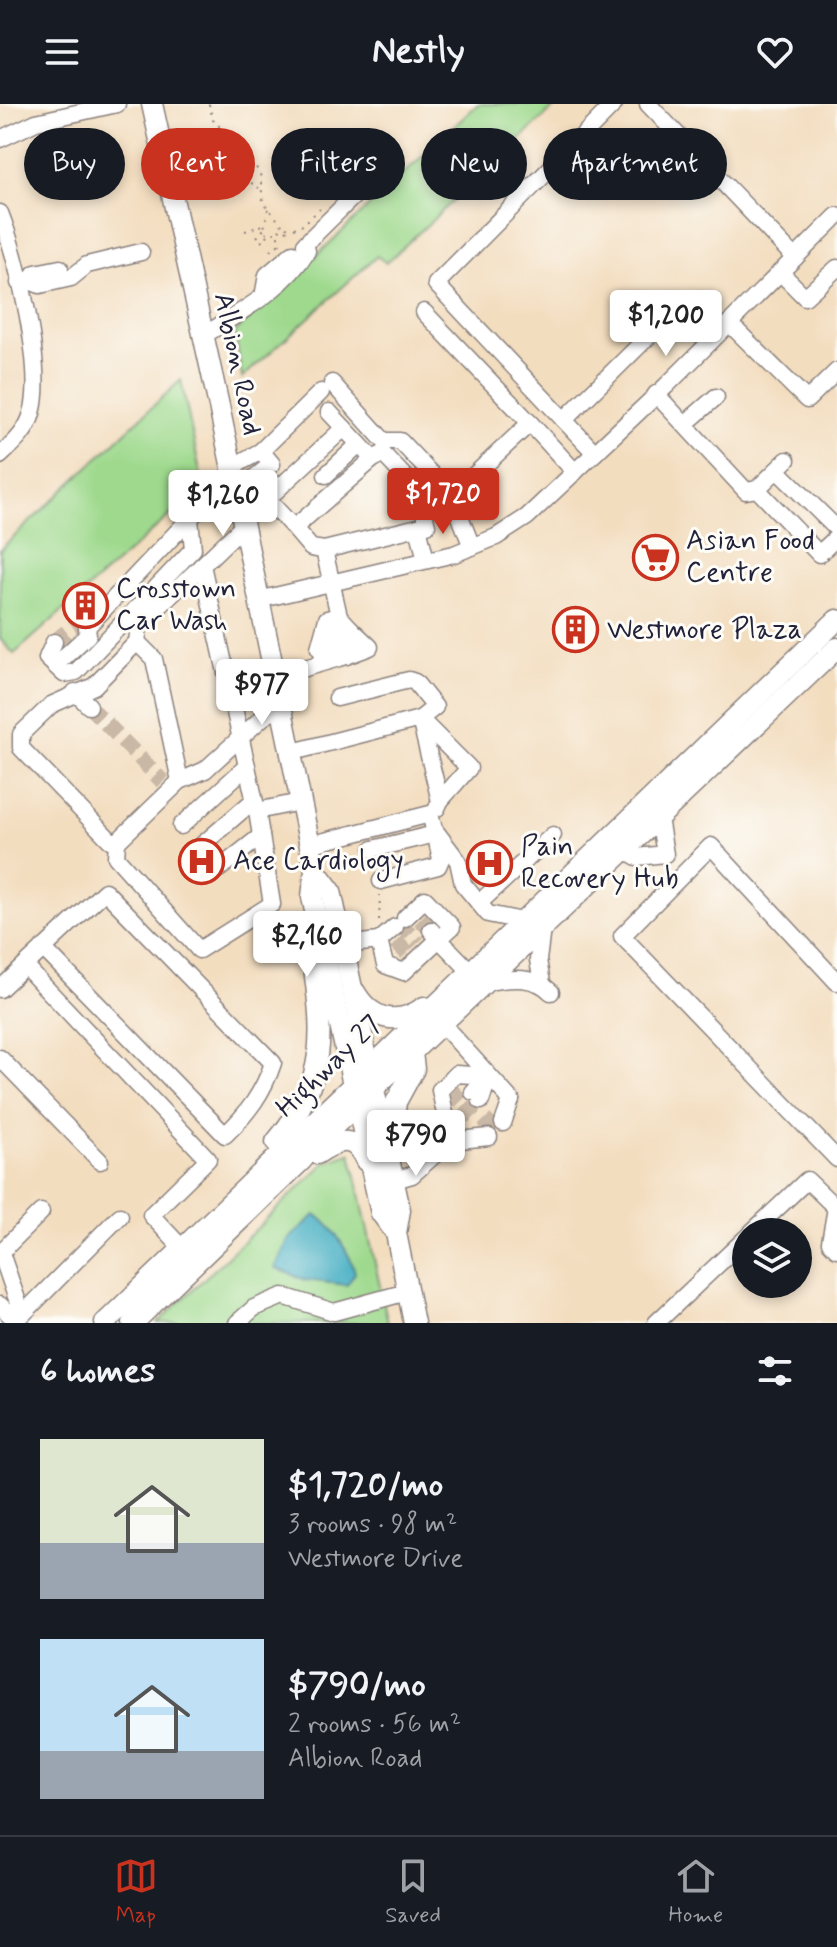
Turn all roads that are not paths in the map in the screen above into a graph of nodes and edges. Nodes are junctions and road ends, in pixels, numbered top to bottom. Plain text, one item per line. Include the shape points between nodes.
1 (117, 104) edge
2 (152, 104) edge
3 (614, 104) edge
4 (648, 104) edge
5 (0, 139) edge
6 (350, 200) edge
7 (0, 213) edge
8 (837, 216) edge
9 (286, 246) road end
10 (141, 252) dead end
11 (795, 258) junction
12 (60, 268) dead end
13 (837, 268) edge
14 (780, 272) junction
15 (24, 282) junction
16 (263, 297) junction
17 (424, 312) dead end
18 (729, 323) junction
19 (203, 336) junction
20 (711, 341) junction
21 (837, 371) edge
22 (656, 394) junction
23 (716, 397) dead end
24 (329, 412) dead end
25 (564, 420) junction
26 (530, 423) junction
27 (685, 424) junction
28 (344, 428) junction
29 (359, 444) junction
30 (261, 451) junction
31 (595, 453) junction
32 (0, 456) edge
33 (373, 459) junction
34 (230, 468) junction
35 (575, 472) junction
36 (326, 475) dead end
37 (757, 489) junction
38 (236, 492) junction
39 (452, 496) junction
40 (267, 499) junction
41 (190, 519) junction
42 (242, 520) junction
43 (418, 527) junction
44 (294, 528) junction
45 (837, 529) edge
46 (837, 537) edge
47 (472, 547) junction
48 (324, 550) junction
49 (426, 560) junction
50 (202, 565) junction
51 (333, 582) junction
52 (258, 600) junction
53 (339, 616) junction
54 (837, 620) edge
55 (54, 642) dead end
56 (137, 642) junction
57 (837, 648) edge
58 (63, 658) dead end
59 (337, 658) junction
60 (274, 677) junction
61 (75, 692) junction
62 (337, 698) dead end
63 (89, 706) tunnel mouth
64 (280, 707) junction
65 (420, 719) junction
66 (242, 738) junction
67 (289, 753) junction
68 (247, 766) junction
69 (171, 785) junction
70 (300, 802) junction
71 (256, 806) junction
72 (659, 818) junction
73 (434, 820) junction
74 (181, 826) dead end
75 (553, 835) dead end
76 (261, 836) junction
77 (117, 842) junction
78 (202, 845) dead end
79 (309, 845) junction
80 (373, 849) dead end
81 (625, 850) junction
82 (665, 854) junction
83 (219, 869) dead end
84 (315, 870) junction
85 (684, 873) junction
86 (381, 881) road end
87 (479, 903) junction
88 (522, 921) junction
89 (542, 929) junction
90 (343, 945) junction
91 (43, 948) junction
92 (25, 966) junction
93 (478, 976) junction
94 (837, 982) edge
95 (0, 989) edge
96 (353, 990) junction
97 (439, 1001) junction
98 (442, 1024) junction
99 (412, 1053) junction
100 (0, 1058) edge
101 (370, 1067) junction
102 (489, 1076) junction
103 (353, 1084) junction
104 (374, 1088) junction
105 (357, 1104) junction
106 (481, 1134) tunnel mouth
107 (450, 1141) junction
108 (389, 1155) junction
109 (837, 1159) edge
110 (302, 1160) junction
111 (100, 1161) dead end
112 (372, 1171) junction
113 (394, 1180) junction
114 (227, 1203) junction
115 (836, 1209) edge
116 (41, 1212) dead end
117 (120, 1216) dead end
118 (767, 1218) edge
119 (396, 1233) junction
120 (181, 1247) junction
121 (837, 1249) edge
122 (0, 1251) edge
123 (732, 1251) edge
124 (407, 1292) junction
125 (12, 1317) edge
126 (336, 1318) edge
127 (105, 1323) edge
128 (133, 1323) edge
129 (237, 1323) edge
130 (414, 1323) edge
131 (656, 1323) edge

1 - 5 street via 36,122
2 - 19 main road, Albion Road
3 - 25 street via 436,284
4 - 11 street
6 - 16 street via 305,244 302,260
7 - 15 street
8 - 11 street
9 - 16 street via 267,275
10 - 15 street via 87,265 71,278 40,285
11 - 14 street
12 - 15 street via 35,273
13 - 14 street via 805,297
14 - 18 street
15 - 32 street via 36,397 19,440
16 - 19 street
17 - 26 street
18 - 20 street
18 - 21 street via 807,400
19 - 34 main road, Albion Road
20 - 22 street
20 - 25 street via 678,307
22 - 27 street
22 - 31 street
23 - 27 street
24 - 28 street
25 - 31 street
26 - 35 street
26 - 39 street
27 - 37 street via 746,491
28 - 29 street
28 - 40 street
29 - 33 street
29 - 36 street
30 - 34 street
30 - 38 street via 272,464
30 - 39 street via 326,388 384,441 400,441
31 - 35 street
33 - 43 street via 383,454 419,492 427,525
33 - 44 street
34 - 38 main road, Albion Road
35 - 47 street via 527,517
37 - 45 street via 782,465
37 - 46 street via 819,554
38 - 41 street
38 - 42 main road, Albion Road
39 - 47 street
40 - 42 street
40 - 44 street
41 - 55 street via 193,549 76,672 64,674 52,666 47,658
41 - 58 street via 83,624 88,635
42 - 50 street
42 - 52 main road, Albion Road
43 - 48 street
43 - 49 street
44 - 48 street via 311,548
47 - 49 street
48 - 51 street
49 - 51 street
50 - 56 street via 139,626
50 - 66 street
51 - 52 street
51 - 53 street
52 - 60 main road, Albion Road
53 - 59 street
53 - 59 street via 351,629
54 - 88 main road, Highway 27
56 - 61 street via 94,686
56 - 69 street via 154,659
57 - 72 main road, Highway 27
59 - 60 street
60 - 64 main road, Albion Road
61 - 63 street
61 - 77 street via 51,705 21,734 21,748
62 - 65 street via 413,680 435,707
64 - 66 street
64 - 67 main road, Albion Road
65 - 67 street
65 - 73 street
65 - 73 street via 469,768
66 - 68 street
66 - 69 street via 205,770
67 - 70 main road, Albion Road
68 - 71 street
68 - 74 street
69 - 77 street
70 - 71 street
70 - 79 main road, Albion Road
71 - 76 street
71 - 78 street
72 - 81 main road, Highway 27
72 - 82 street
73 - 79 street
73 - 80 street
73 - 86 street via 438,866
73 - 87 street via 458,861 463,884
75 - 87 street
76 - 77 street via 272,904 199,950 116,857
76 - 83 street
79 - 84 main road, Albion Road
79 - 114 main road via 302,878 320,1014 318,1070 305,1104
81 - 82 street via 637,857
81 - 89 main road, Highway 27
82 - 85 street
84 - 90 main road, Albion Road via 331,891
84 - 103 main road, Albion Road via 312,897
85 - 94 street via 711,846
85 - 109 street via 622,936
87 - 88 street via 488,914
88 - 93 main road, Highway 27
89 - 93 main road, Highway 27
89 - 93 street via 538,960 547,988 520,979
90 - 93 street via 408,936
90 - 96 main road, Albion Road
91 - 91 street via 105,891 273,1063 260,1095 225,1135
91 - 92 street
92 - 95 street
92 - 120 street via 208,1159 151,1215
93 - 97 main road, Highway 27
93 - 98 main road, Highway 27
96 - 97 main road via 369,1009 387,1019 406,1018
96 - 101 main road, Albion Road
97 - 101 main road, Highway 27
98 - 99 main road, Highway 27
98 - 102 street
99 - 104 main road, Highway 27
99 - 108 main road via 414,1069 396,1102
100 - 111 street
101 - 103 main road, Highway 27
101 - 104 main road, Albion Road
102 - 102 street via 486,1105 511,1100
102 - 107 street via 456,1074 440,1090 454,1113
103 - 105 main road, Albion Road
103 - 114 main road, Highway 27
104 - 105 main road, Highway 27
104 - 108 main road, Albion Road
105 - 110 main road, Highway 27
105 - 112 main road, Albion Road
106 - 107 street
107 - 113 street via 412,1175
108 - 113 main road, Albion Road
110 - 112 main road via 349,1140 358,1145
110 - 128 main road, Highway 27
112 - 119 main road, Albion Road via 381,1213
113 - 119 main road, Albion Road via 400,1210
114 - 120 main road, Highway 27
115 - 118 street via 807,1180
115 - 121 street via 830,1242
116 - 122 street
117 - 125 street
119 - 124 main road, Albion Road
120 - 127 main road, Highway 27
122 - 125 street
123 - 131 street
124 - 126 street
124 - 130 main road, Albion Road
126 - 129 street via 283,1296 254,1308

